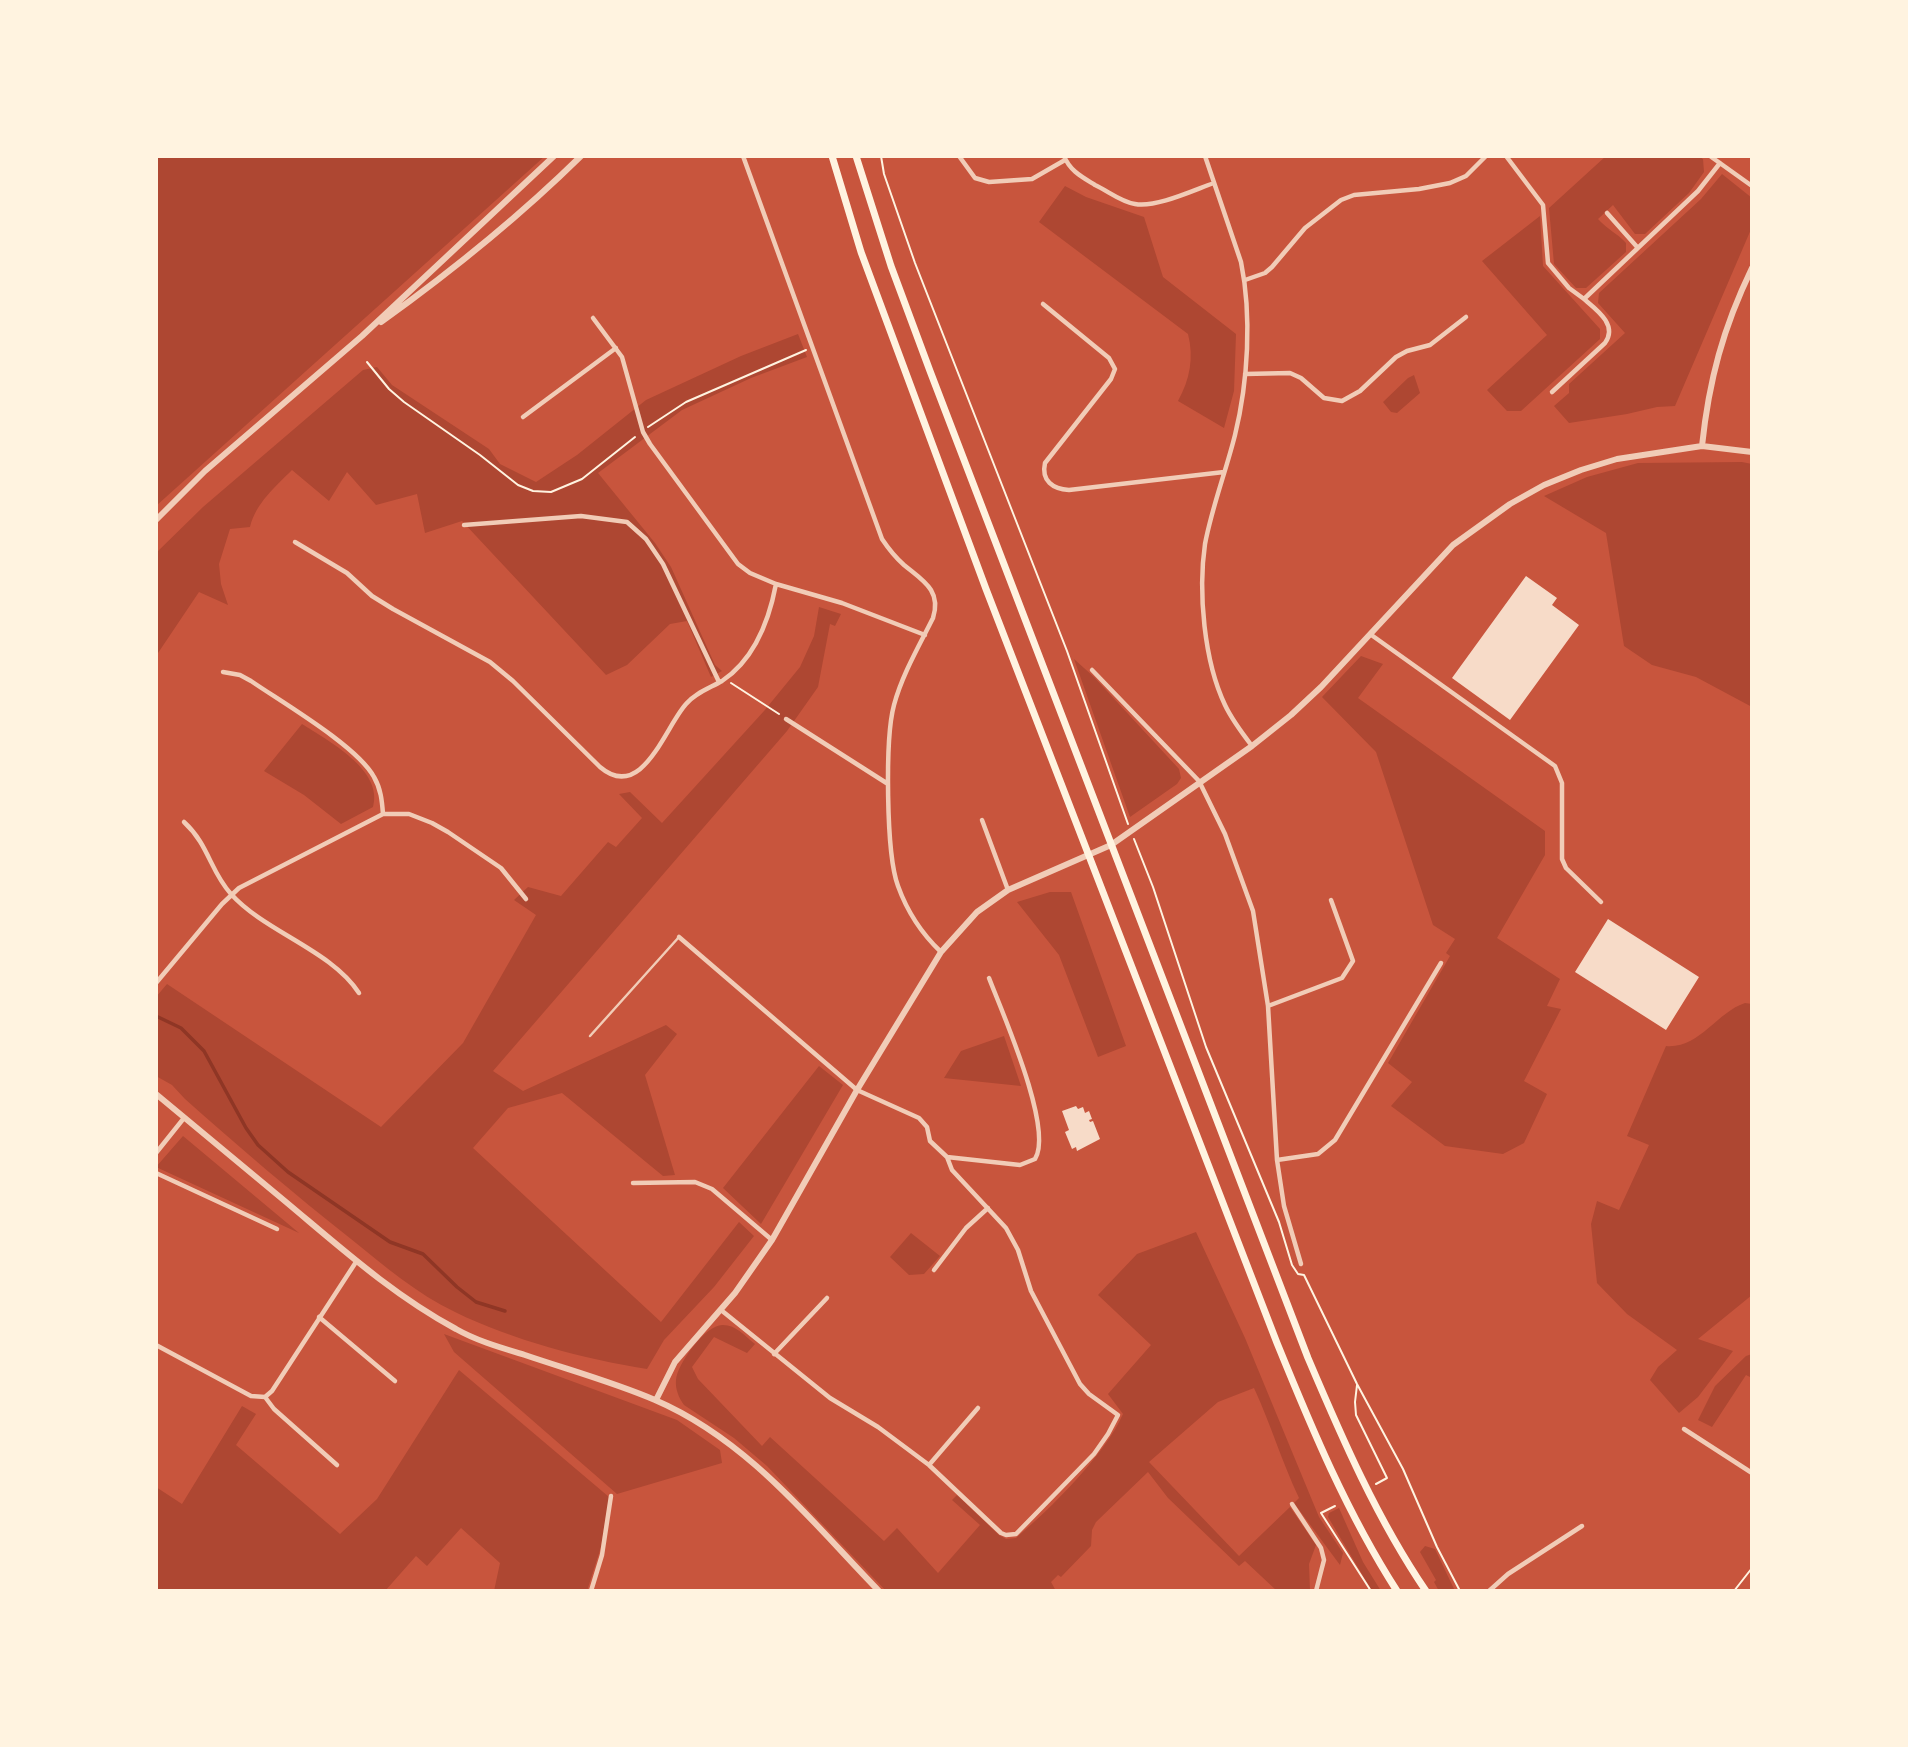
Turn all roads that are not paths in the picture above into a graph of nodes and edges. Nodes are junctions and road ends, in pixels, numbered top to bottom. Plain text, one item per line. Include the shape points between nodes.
1 (554, 156) edge
2 (581, 156) edge
3 (743, 156) edge
4 (832, 156) edge
5 (856, 156) edge
6 (861, 156) edge
7 (959, 156) edge
8 (1205, 156) edge
9 (1486, 156) edge
10 (1506, 156) edge
11 (1710, 156) edge
12 (1064, 158) edge
13 (1720, 163) junction
14 (862, 175) junction
15 (1214, 183) junction
16 (1752, 186) edge
17 (1607, 213) dead end
18 (1638, 248) junction
19 (1752, 268) edge
20 (1245, 280) junction
21 (1584, 299) junction
22 (1043, 304) dead end
23 (1466, 317) dead end
24 (593, 318) dead end
25 (362, 336) junction
26 (616, 348) junction
27 (1245, 374) junction
28 (1552, 392) dead end
29 (523, 417) dead end
30 (1702, 446) junction
31 (1752, 452) edge
32 (1224, 472) junction
33 (156, 520) edge
34 (464, 525) dead end
35 (295, 542) dead end
36 (776, 584) junction
37 (1370, 634) junction
38 (925, 635) junction
39 (1093, 670) dead end
40 (223, 672) dead end
41 (719, 682) junction
42 (786, 719) road end
43 (1252, 746) junction
44 (1199, 781) junction
45 (889, 784) junction
46 (383, 814) junction
47 (982, 820) dead end
48 (184, 822) dead end
49 (1111, 845) junction
50 (1090, 855) junction
51 (1008, 890) junction
52 (231, 895) junction
53 (526, 899) dead end
54 (1331, 901) dead end
55 (1601, 902) dead end
56 (679, 937) joint
57 (941, 952) junction
58 (1441, 963) dead end
59 (989, 978) dead end
60 (156, 983) edge
61 (359, 993) dead end
62 (1269, 1006) junction
63 (590, 1036) dead end
64 (858, 1090) junction
65 (156, 1094) edge
66 (184, 1118) junction
67 (156, 1153) edge
68 (947, 1157) junction
69 (1277, 1160) junction
70 (156, 1173) edge
71 (634, 1183) dead end
72 (988, 1208) junction
73 (276, 1228) dead end
74 (772, 1240) junction
75 (356, 1262) junction
76 (1301, 1264) dead end
77 (934, 1270) dead end
78 (827, 1298) dead end
79 (721, 1310) junction
80 (319, 1317) junction
81 (156, 1345) edge
82 (774, 1354) junction
83 (395, 1381) dead end
84 (265, 1397) junction
85 (656, 1401) junction
86 (978, 1408) dead end
87 (1684, 1429) dead end
88 (337, 1465) dead end
89 (929, 1465) junction
90 (1752, 1473) edge
91 (611, 1496) dead end
92 (1292, 1504) dead end
93 (1582, 1526) dead end
94 (591, 1591) edge
95 (880, 1591) edge
96 (1316, 1591) edge
97 (1397, 1591) edge
98 (1426, 1591) edge
99 (1489, 1591) edge

1 - 25 street
2 - 25 street via 480,248
3 - 38 street via 882,539 934,594 936,610
4 - 50 main road via 861,252
5 - 14 main road
6 - 14 main road
7 - 12 street via 975,178 989,182 1032,178
8 - 15 street
9 - 20 street via 1456,181 1341,200 1305,228 1272,267
10 - 21 street via 1543,205 1548,263
11 - 13 street
12 - 15 street via 1083,177 1137,205
13 - 16 street
13 - 18 street via 1698,191
14 - 49 main road via 925,358
15 - 20 street
17 - 18 street
18 - 21 street
19 - 30 street via 1717,353
20 - 27 street
21 - 28 street via 1608,325 1610,335
22 - 32 street via 1115,369 1045,463 1045,479 1051,485 1069,490
23 - 27 street via 1430,345 1396,357 1360,391 1342,401 1324,398 1290,373
24 - 26 street
25 - 33 street via 205,471
26 - 29 street
26 - 36 street via 627,369 643,432 738,564
27 - 32 street
30 - 31 street
30 - 37 street via 1617,459 1544,485 1510,504 1453,545
32 - 43 street via 1205,544 1203,603 1214,676 1225,704
34 - 41 street via 581,516 627,522 663,564
35 - 41 street via 347,573 393,609 490,662 608,775 626,776 645,765 687,702
36 - 38 street
36 - 41 street via 763,631 739,666
37 - 43 street via 1292,715
37 - 55 street via 1555,766 1562,783 1562,859
38 - 45 street via 893,707
39 - 44 street
40 - 46 street via 251,681 358,755 380,789
42 - 45 street
43 - 44 street
44 - 49 street
44 - 62 street via 1225,834 1253,911
45 - 57 street via 897,883 922,932
46 - 52 street
46 - 53 street via 409,814 440,827 501,868
47 - 51 street
48 - 52 street via 201,840
49 - 50 street
49 - 98 main road via 1308,1358 1379,1513
50 - 51 street
50 - 97 main road via 1319,1445 1359,1530
51 - 57 street via 977,912
52 - 60 street
52 - 61 street via 345,974
54 - 62 street via 1353,961 1342,978
56 - 63 lane
56 - 64 street
57 - 64 street
58 - 69 street via 1335,1140 1318,1154
59 - 68 street via 1032,1097 1038,1155 1031,1163 1020,1165
62 - 69 street
64 - 68 street via 919,1118 930,1141
64 - 74 street
65 - 66 street
66 - 67 street
66 - 75 street
68 - 72 street via 952,1170
69 - 76 street via 1283,1206
70 - 73 street
71 - 74 street via 704,1185
72 - 77 street
72 - 89 street via 1013,1239 1031,1291 1074,1375 1089,1394 1118,1415 1081,1468 1011,1535 996,1530
74 - 79 street
75 - 80 street
75 - 85 street via 458,1330
78 - 82 street
79 - 82 street
79 - 85 street via 675,1362
80 - 83 street
80 - 84 street
81 - 84 street via 251,1396
82 - 89 street
84 - 88 street
85 - 95 street via 689,1416 746,1455
86 - 89 street
87 - 90 street
91 - 94 street
92 - 96 street via 1321,1548 1324,1560
93 - 99 street

